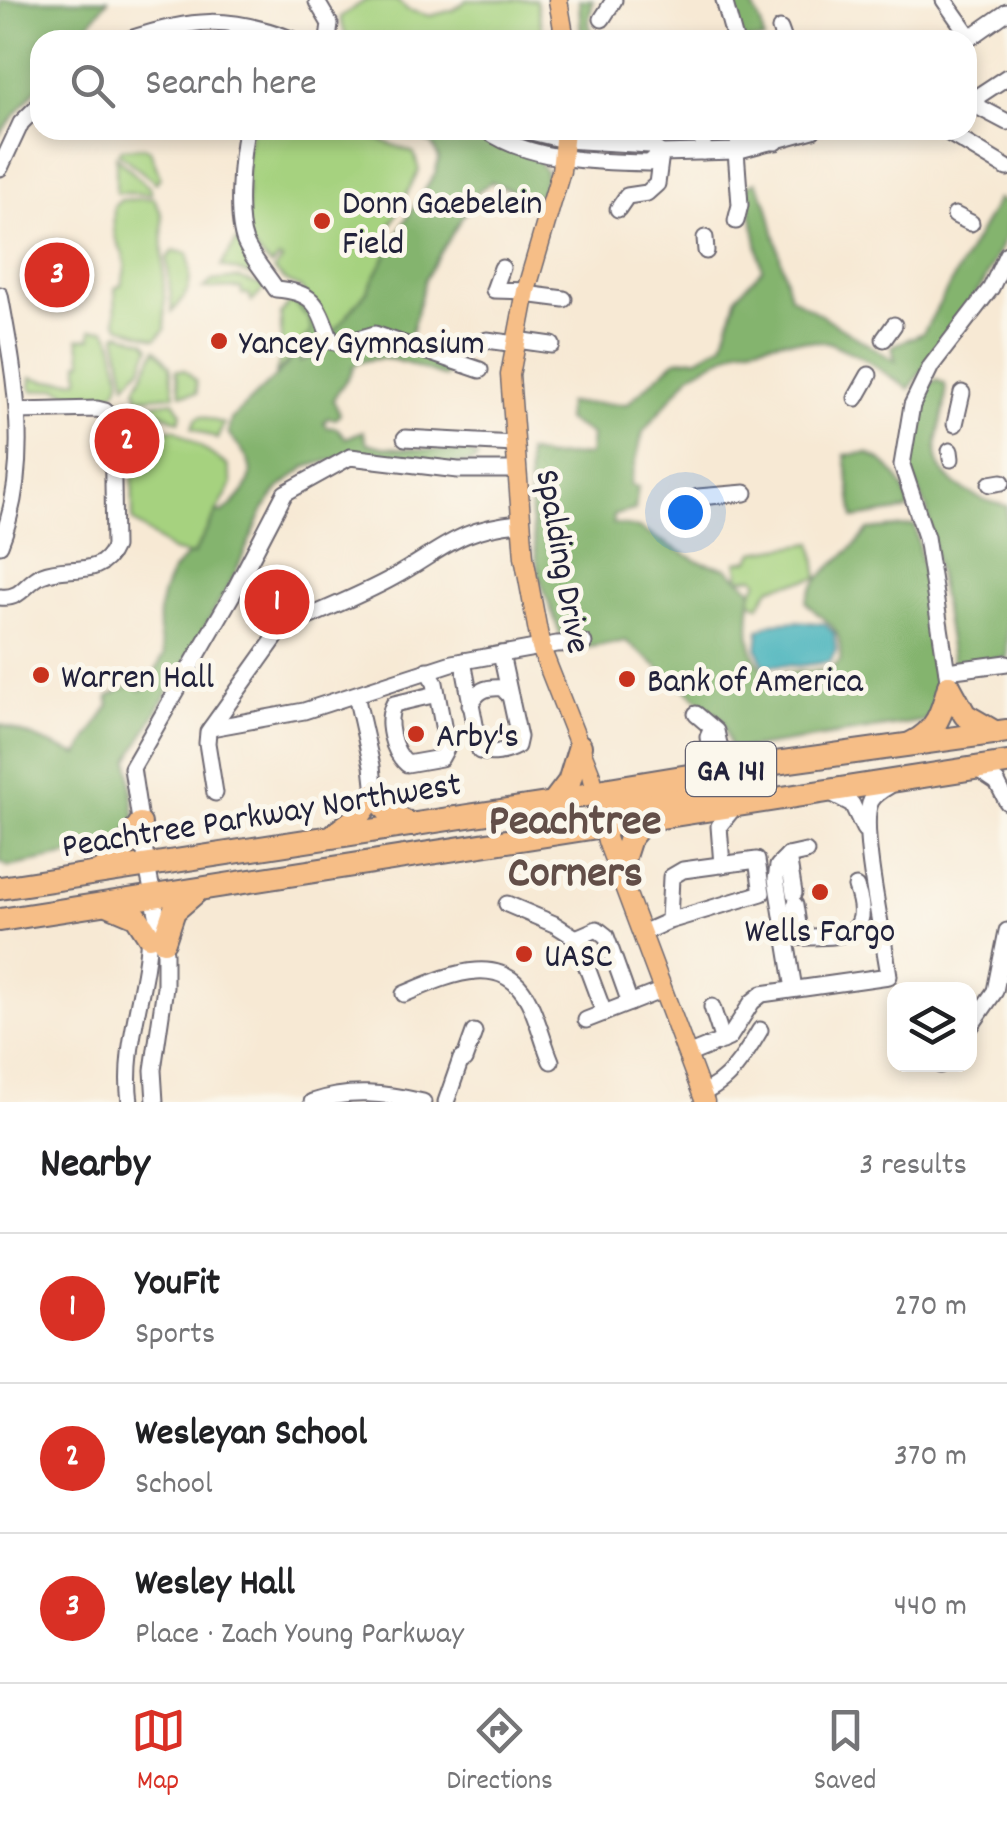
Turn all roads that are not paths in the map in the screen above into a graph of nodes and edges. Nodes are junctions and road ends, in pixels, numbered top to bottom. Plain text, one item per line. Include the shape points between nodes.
1 (558, 0) edge
2 (614, 0) edge
3 (724, 0) edge
4 (944, 0) edge
5 (317, 2) edge
6 (1007, 12) edge
7 (602, 19) dead end
8 (163, 30) edge
9 (267, 30) edge
10 (329, 30) edge
11 (563, 30) edge
12 (732, 30) edge
13 (963, 30) edge
14 (977, 33) edge
15 (1007, 77) edge
16 (977, 97) edge
17 (977, 106) edge
18 (30, 115) edge
19 (1007, 122) edge
20 (244, 140) edge
21 (531, 140) edge
22 (703, 140) edge
23 (764, 140) edge
24 (961, 140) edge
25 (564, 142) edge
26 (736, 151) junction
27 (703, 152) junction
28 (662, 153) junction
29 (0, 168) edge
30 (1007, 168) edge
31 (618, 209) dead end
32 (954, 215) dead end
33 (736, 221) dead end
34 (971, 224) dead end
35 (1007, 254) edge
36 (502, 268) dead end
37 (526, 292) junction
38 (0, 295) edge
39 (564, 299) dead end
40 (894, 325) dead end
41 (884, 339) dead end
42 (488, 340) dead end
43 (516, 342) junction
44 (552, 345) dead end
45 (480, 370) dead end
46 (869, 375) dead end
47 (962, 392) dead end
48 (856, 398) dead end
49 (18, 411) junction
50 (957, 429) dead end
51 (405, 438) dead end
52 (514, 444) junction
53 (516, 470) junction
54 (745, 493) dead end
55 (698, 497) dead end
56 (520, 523) junction
57 (0, 545) edge
58 (0, 597) edge
59 (584, 643) dead end
60 (541, 648) junction
61 (501, 654) junction
62 (463, 661) junction
63 (1007, 663) edge
64 (427, 670) junction
65 (948, 679) junction
66 (437, 694) junction
67 (356, 695) junction
68 (510, 696) junction
69 (470, 705) junction
70 (696, 714) dead end
71 (211, 728) junction
72 (1002, 732) edge
73 (909, 744) junction
74 (580, 746) junction
75 (868, 750) junction
76 (401, 760) junction
77 (1007, 763) edge
78 (372, 766) junction
79 (976, 768) junction
80 (719, 771) junction
81 (896, 780) junction
82 (827, 791) junction
83 (214, 793) dead end
84 (375, 794) junction
85 (552, 802) junction
86 (1007, 802) edge
87 (735, 806) junction
88 (599, 810) junction
89 (144, 812) junction
90 (691, 812) junction
91 (646, 820) junction
92 (412, 824) junction
93 (324, 838) junction
94 (718, 838) junction
95 (869, 848) junction
96 (806, 852) dead end
97 (788, 856) junction
98 (853, 858) dead end
99 (722, 864) junction
100 (619, 872) junction
101 (98, 874) junction
102 (149, 884) junction
103 (0, 888) edge
104 (200, 890) junction
105 (106, 904) junction
106 (507, 904) dead end
107 (0, 908) edge
108 (0, 920) edge
109 (668, 921) junction
110 (1007, 931) edge
111 (642, 933) junction
112 (826, 934) dead end
113 (794, 937) junction
114 (156, 938) junction
115 (576, 938) junction
116 (767, 973) dead end
117 (663, 990) junction
118 (794, 990) junction
119 (771, 992) junction
120 (404, 994) dead end
121 (630, 1003) junction
122 (712, 1008) dead end
123 (604, 1013) junction
124 (977, 1017) edge
125 (586, 1020) dead end
126 (760, 1030) dead end
127 (474, 1032) dead end
128 (723, 1041) junction
129 (687, 1055) junction
130 (551, 1061) dead end
131 (703, 1097) edge
132 (130, 1102) edge
133 (155, 1102) edge
134 (312, 1102) edge
135 (422, 1102) edge
136 (446, 1102) edge

1 - 11 main road
2 - 7 street
3 - 12 street
4 - 13 street
5 - 10 street
6 - 14 street
8 - 9 street via 188,23
15 - 16 street
17 - 19 street
18 - 29 street
20 - 45 street via 246,246 276,288 300,290 314,303 330,341 375,334
21 - 25 street
22 - 27 street
23 - 26 street
24 - 30 street
25 - 28 street via 649,162
25 - 37 main road, Spalding Drive
26 - 27 street
26 - 33 street
27 - 28 street
28 - 31 street via 657,184 627,196
32 - 34 street
35 - 65 street via 991,288 930,366 912,405 902,464 926,537
36 - 37 street via 494,290
37 - 39 street
37 - 43 main road, Spalding Drive
38 - 49 street
40 - 41 street
42 - 43 street
43 - 44 street
43 - 52 main road, Spalding Drive via 510,375
46 - 48 street
47 - 50 street
49 - 57 street via 9,522
49 - 58 street via 97,410 112,418 114,547 99,566 48,573 20,594
51 - 52 street
52 - 53 main road, Spalding Drive
53 - 56 main road, Spalding Drive
53 - 89 street via 350,457 285,492 136,758 132,768
54 - 55 street
56 - 60 main road, Spalding Drive
56 - 71 street via 473,530 288,626
59 - 60 street
60 - 61 street
60 - 74 main road, Spalding Drive
61 - 62 street
61 - 68 street
62 - 64 street
62 - 69 street
63 - 65 street
64 - 66 street
64 - 67 street
65 - 72 highway via 965,715
65 - 73 highway via 941,716
66 - 76 street via 394,704 389,714
66 - 76 street via 447,748 440,758
67 - 71 street via 304,712
67 - 78 street
68 - 69 street via 491,688
68 - 69 street via 518,737 508,751 480,751
70 - 80 street via 716,732
71 - 83 street
72 - 73 highway, Peachtree Parkway Northwest / GA 141
73 - 75 highway, Peachtree Parkway Northwest / GA 141
74 - 85 highway via 569,782
74 - 88 main road, Spalding Drive
75 - 80 highway, Peachtree Parkway Northwest / GA 141
75 - 88 highway via 797,773
76 - 78 street
77 - 79 highway, Peachtree Parkway Northwest / GA 141
78 - 84 street
79 - 81 highway, Peachtree Parkway Northwest / GA 141
79 - 86 street via 997,782
80 - 88 highway, Peachtree Parkway Northwest / GA 141
81 - 82 highway, Peachtree Parkway Northwest / GA 141
81 - 95 street via 869,805
82 - 87 highway, Peachtree Parkway Northwest / GA 141
82 - 95 street via 852,804
84 - 92 highway via 390,815
84 - 93 highway via 360,816
85 - 88 highway, Peachtree Parkway Northwest / GA 141
85 - 92 highway, Peachtree Parkway Northwest / GA 141
87 - 90 highway, Peachtree Parkway Northwest / GA 141
87 - 94 street
88 - 91 highway, Peachtree Parkway Northwest / GA 141
88 - 100 main road, Spalding Drive
88 - 104 highway, Peachtree Parkway Northwest / GA 141 via 351,866
89 - 101 highway via 119,857
89 - 102 street
90 - 91 highway, Peachtree Parkway Northwest / GA 141
90 - 94 street
91 - 100 highway via 630,838
92 - 93 highway, Peachtree Parkway Northwest / GA 141
93 - 102 highway, Peachtree Parkway Northwest / GA 141
94 - 99 street
95 - 98 street
95 - 118 street via 889,976
96 - 97 street
97 - 113 street
97 - 113 street via 776,879
99 - 109 street via 671,877
99 - 109 street via 757,860 762,894
100 - 111 main road, Spalding Drive
101 - 102 highway, Peachtree Parkway Northwest / GA 141
101 - 103 highway, Peachtree Parkway Northwest / GA 141
102 - 104 highway, Peachtree Parkway Northwest / GA 141
102 - 105 highway, Peachtree Parkway Northwest / GA 141
102 - 107 highway
102 - 114 street
104 - 114 highway via 174,910
105 - 108 highway, Peachtree Parkway Northwest / GA 141
105 - 114 highway via 131,912
106 - 115 street
109 - 111 street
110 - 124 street via 995,992
111 - 117 main road, Spalding Drive
112 - 113 street
113 - 118 street
114 - 132 street via 128,1058
114 - 133 street via 165,987 152,1070
115 - 121 street via 598,929 606,936
115 - 123 street
116 - 119 street
117 - 121 street
117 - 129 main road, Spalding Drive
118 - 119 street
119 - 128 street via 752,1002
120 - 130 street via 469,970 494,970 528,999
121 - 123 street
122 - 128 street
123 - 125 street
126 - 131 street
127 - 136 street
128 - 129 street
129 - 131 main road, Spalding Drive
134 - 135 street via 347,1093

